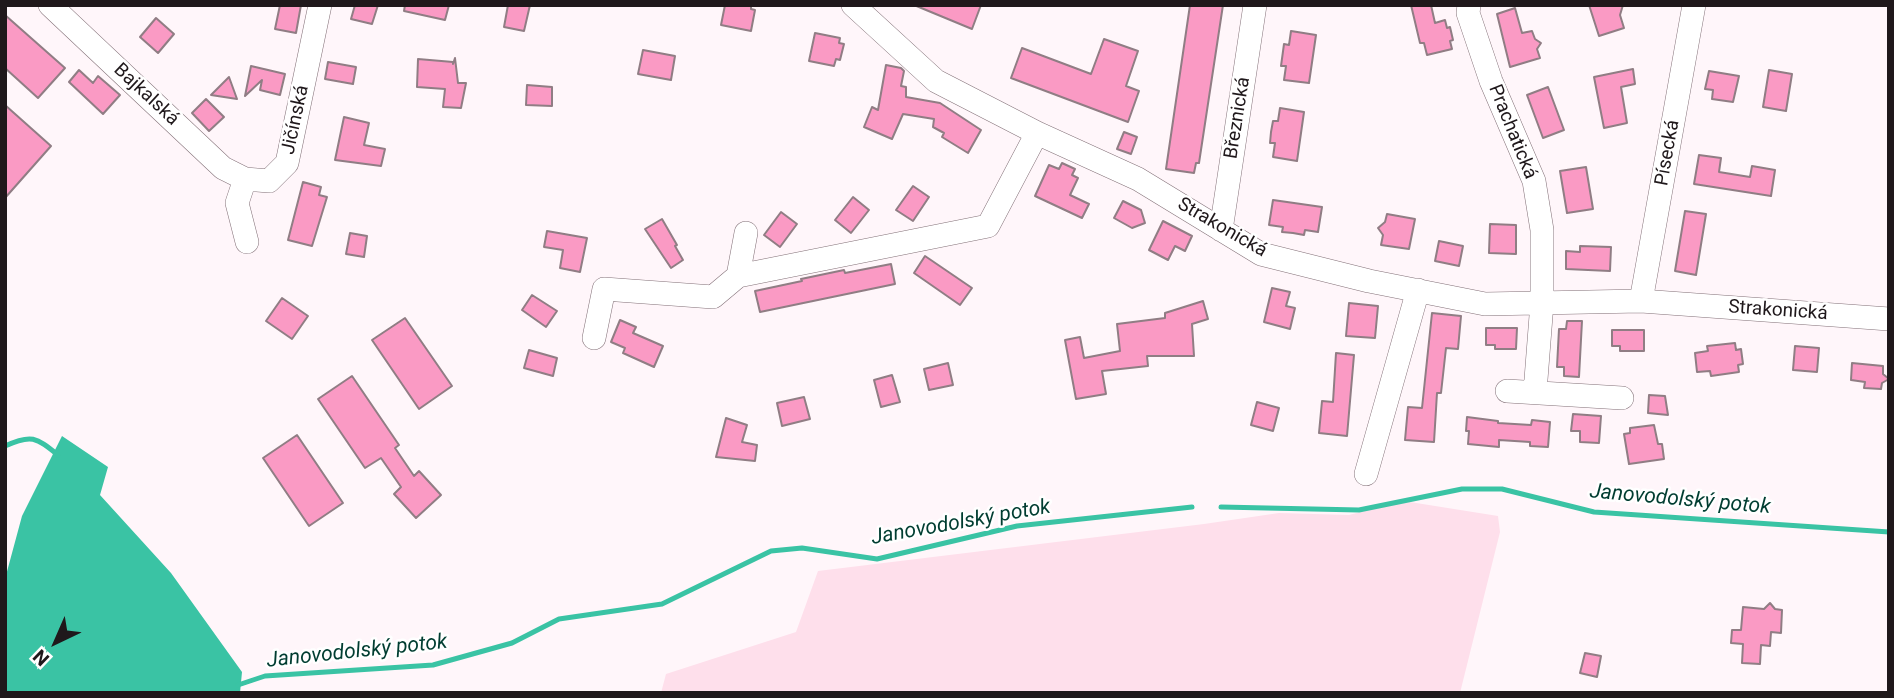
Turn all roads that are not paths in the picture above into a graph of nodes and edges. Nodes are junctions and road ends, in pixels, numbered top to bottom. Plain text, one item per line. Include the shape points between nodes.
1 (50, 5) edge
2 (320, 5) edge
3 (853, 5) edge
4 (1255, 5) edge
5 (1469, 5) edge
6 (1689, 9) edge
7 (1037, 133) junction
8 (245, 179) junction
9 (1221, 230) junction
10 (746, 233) dead end
11 (247, 242) dead end
12 (738, 276) junction
13 (1418, 290) junction
14 (1642, 301) junction
15 (1542, 303) junction
16 (1889, 318) edge
17 (594, 338) dead end
18 (1507, 391) dead end
19 (1535, 392) junction
20 (1622, 398) dead end
21 (1366, 474) dead end

1 - 8 street, Bajkalská via 223,168
2 - 8 street, Jičínská via 287,163 269,181
3 - 7 street, Strakonická via 936,80
4 - 9 street, Březnická
5 - 15 street, Prachatická via 1491,81 1534,181 1542,230
6 - 14 street, Písecká
7 - 9 street, Strakonická via 1138,180
7 - 12 street via 988,226
8 - 11 street via 237,203
9 - 13 street, Strakonická via 1261,254
10 - 12 street
12 - 17 street via 713,297 604,289
13 - 15 street, Strakonická via 1485,304
13 - 21 street
14 - 15 street, Strakonická
14 - 16 street, Strakonická
15 - 19 street
18 - 19 street
19 - 20 street

